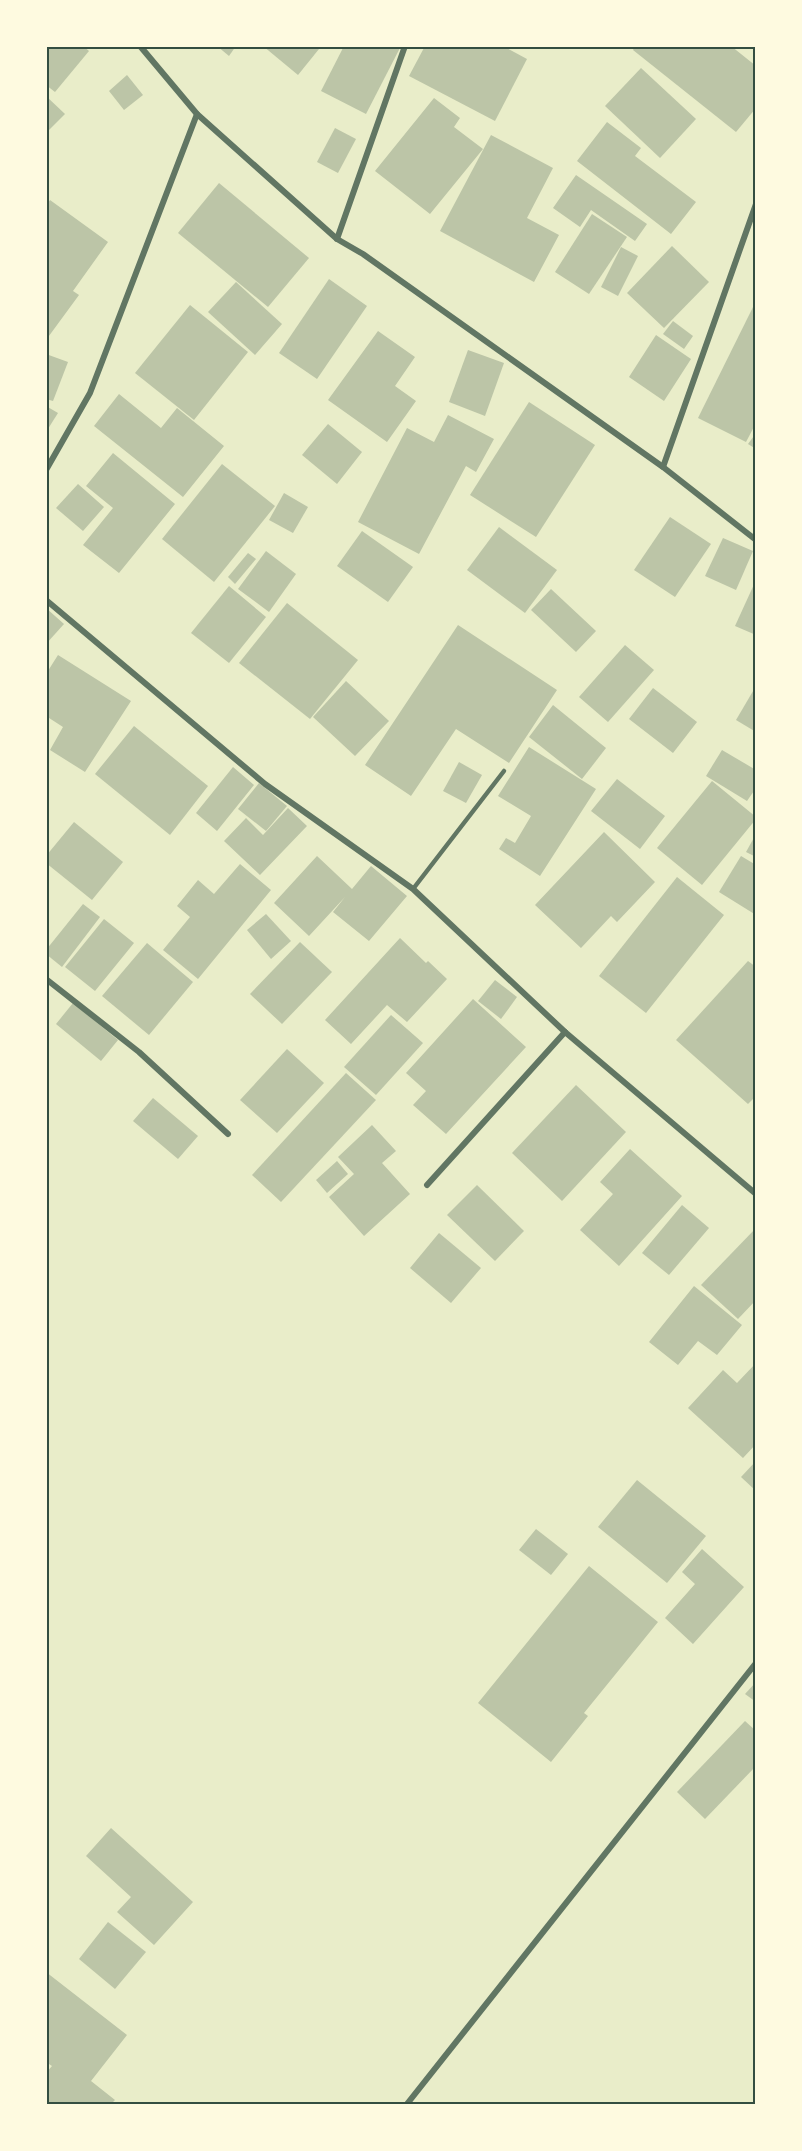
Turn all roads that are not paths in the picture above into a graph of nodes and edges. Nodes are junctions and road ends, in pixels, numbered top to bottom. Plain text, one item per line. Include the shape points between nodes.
1 (140, 46) edge
2 (405, 46) edge
3 (197, 114) junction
4 (756, 204) edge
5 (337, 239) junction
6 (663, 467) junction
7 (46, 470) edge
8 (756, 540) edge
9 (46, 600) edge
10 (504, 771) dead end
11 (413, 889) junction
12 (46, 979) edge
13 (565, 1032) junction
14 (228, 1134) dead end
15 (427, 1185) dead end
16 (756, 1194) edge
17 (756, 1663) edge
18 (407, 2104) edge

1 - 3 street
2 - 5 street
3 - 5 street
3 - 7 street via 90,393
4 - 6 street
5 - 6 street
6 - 8 street
9 - 11 street via 265,784
10 - 11 lane
11 - 13 street
12 - 14 street via 139,1052
13 - 15 street
13 - 16 street
17 - 18 street

